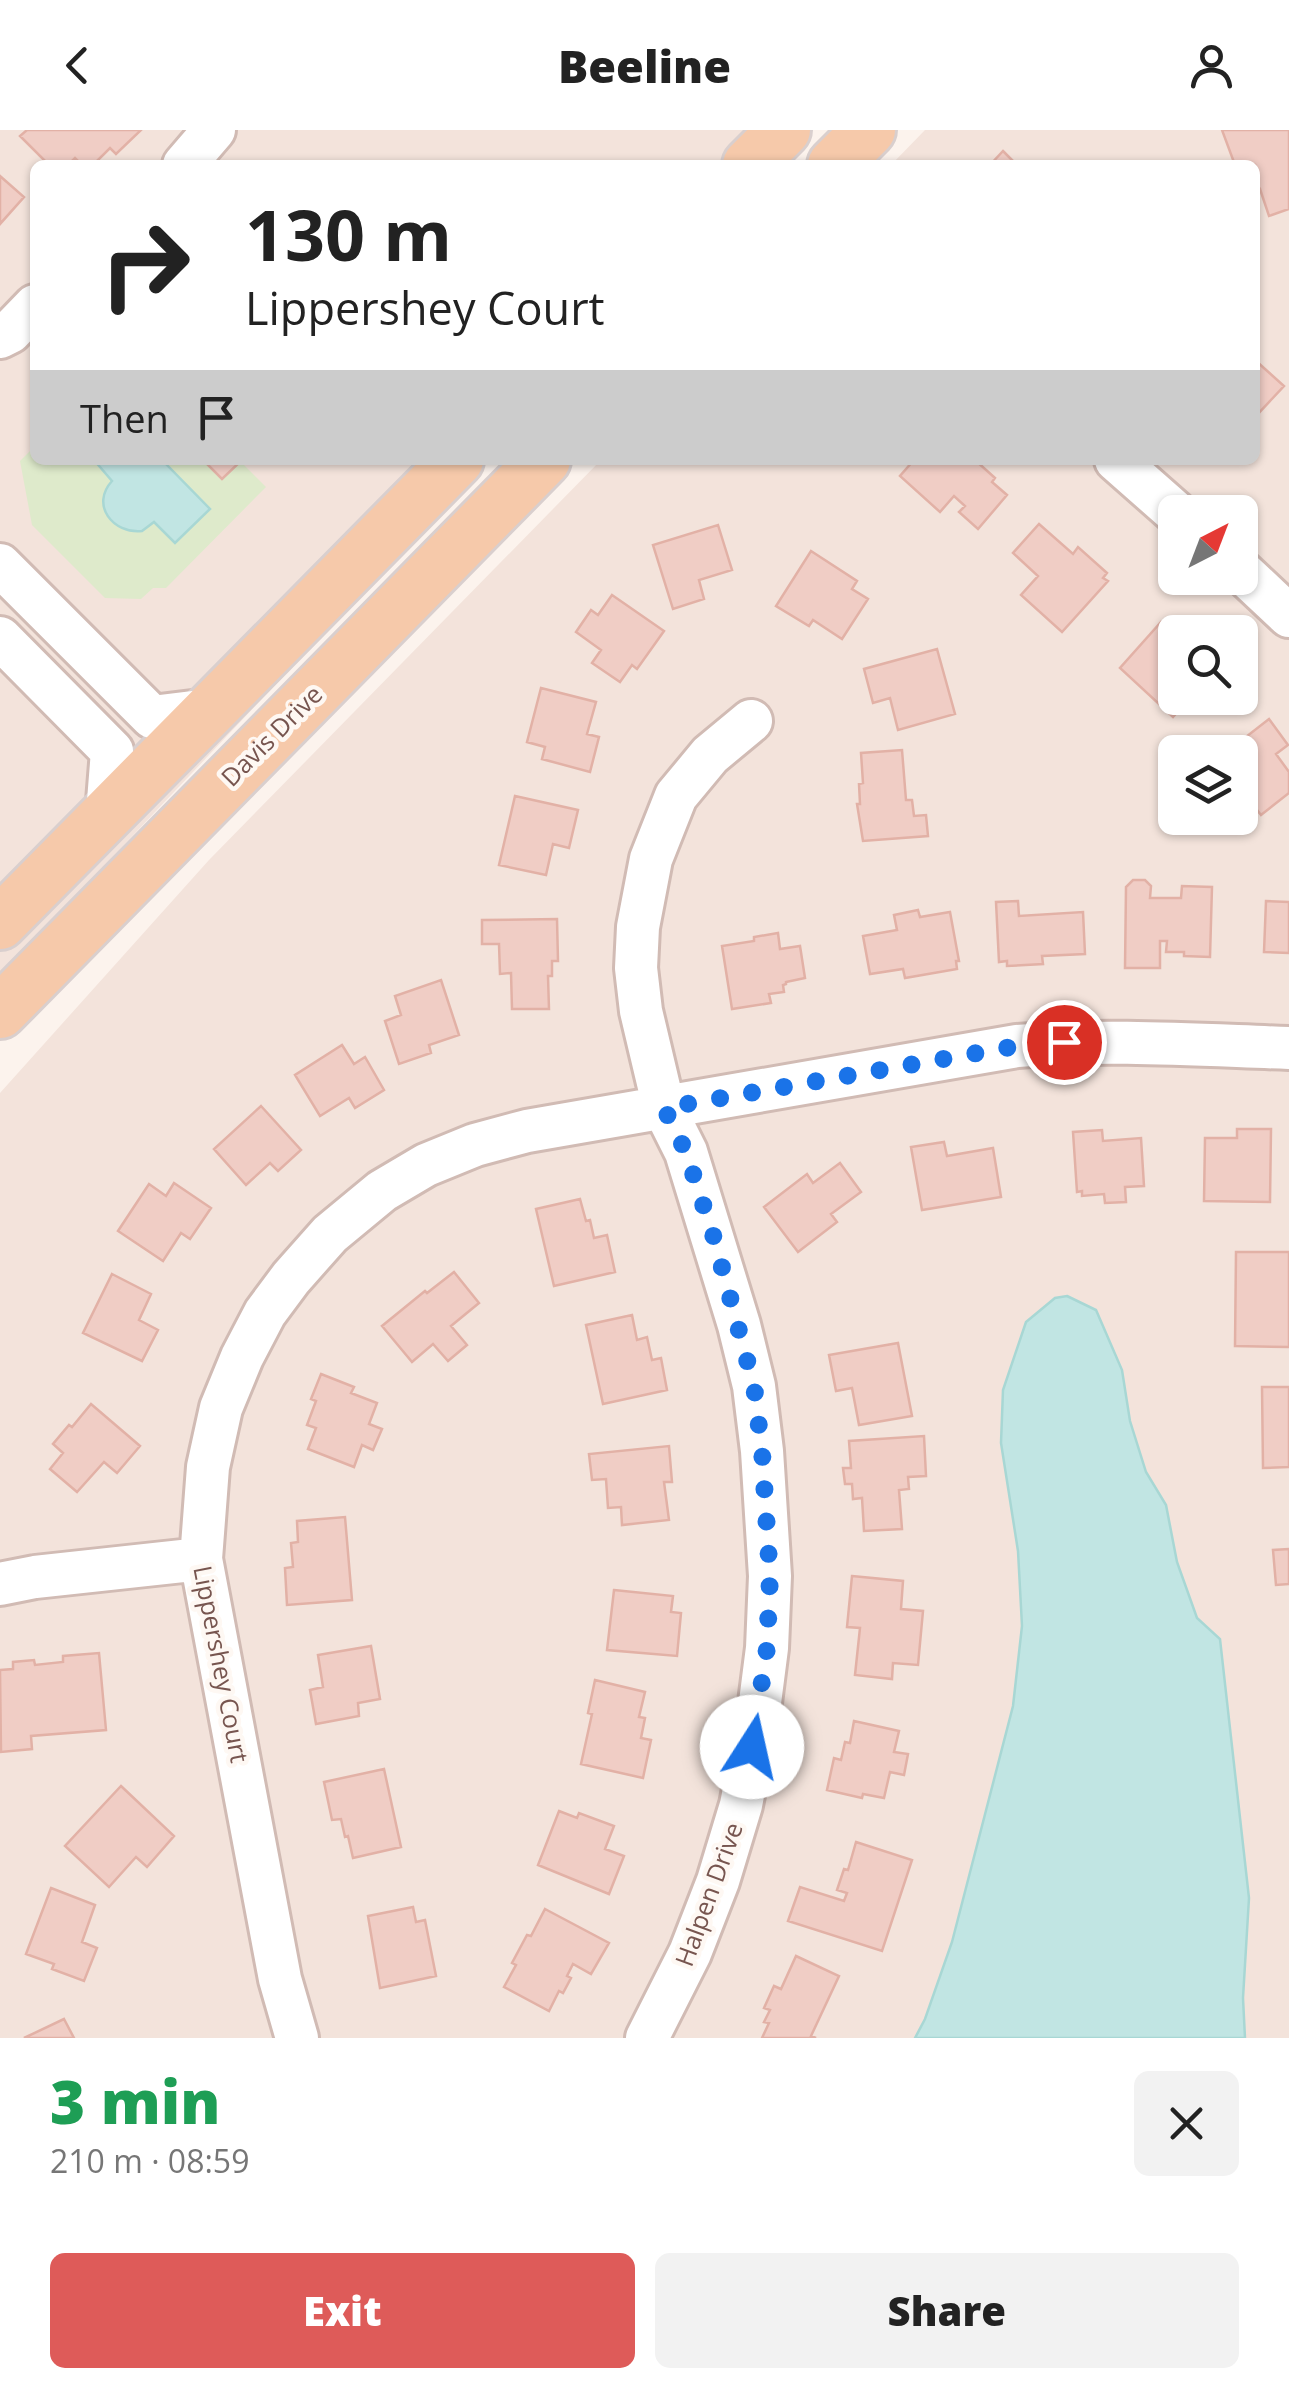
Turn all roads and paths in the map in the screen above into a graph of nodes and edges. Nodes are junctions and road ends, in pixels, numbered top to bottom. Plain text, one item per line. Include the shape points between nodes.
1 (214, 130) edge
2 (784, 130) edge
3 (868, 130) edge
4 (188, 160) edge
5 (754, 160) edge
6 (839, 160) edge
7 (451, 465) edge
8 (539, 465) edge
9 (1122, 465) edge
10 (1158, 496) edge
11 (0, 565) edge
12 (1258, 587) edge
13 (1289, 616) edge
14 (0, 638) edge
15 (209, 710) junction
16 (751, 721) dead end
17 (107, 814) junction
18 (0, 923) edge
19 (0, 1012) edge
20 (1289, 1048) edge
21 (664, 1108) junction
22 (201, 1559) junction
23 (0, 1584) edge
24 (297, 2038) edge
25 (647, 2038) edge

1 - 4 street
2 - 5 main road
3 - 6 main road
7 - 15 main road
8 - 19 main road, Davis Drive
9 - 10 street
11 - 15 street via 152,717
12 - 13 street
14 - 17 street via 112,750
15 - 17 main road
16 - 21 street, Halpen Drive via 676,796 651,859 636,968
17 - 18 main road
20 - 21 street, Lippershey Court via 1017,1046
21 - 22 street, Lippershey Court via 475,1146 382,1191 330,1234 265,1313 221,1408 208,1467
21 - 25 street, Halpen Drive via 686,1152 754,1386 770,1576 767,1648 740,1805 690,1953
22 - 23 street
22 - 24 street, Lippershey Court

